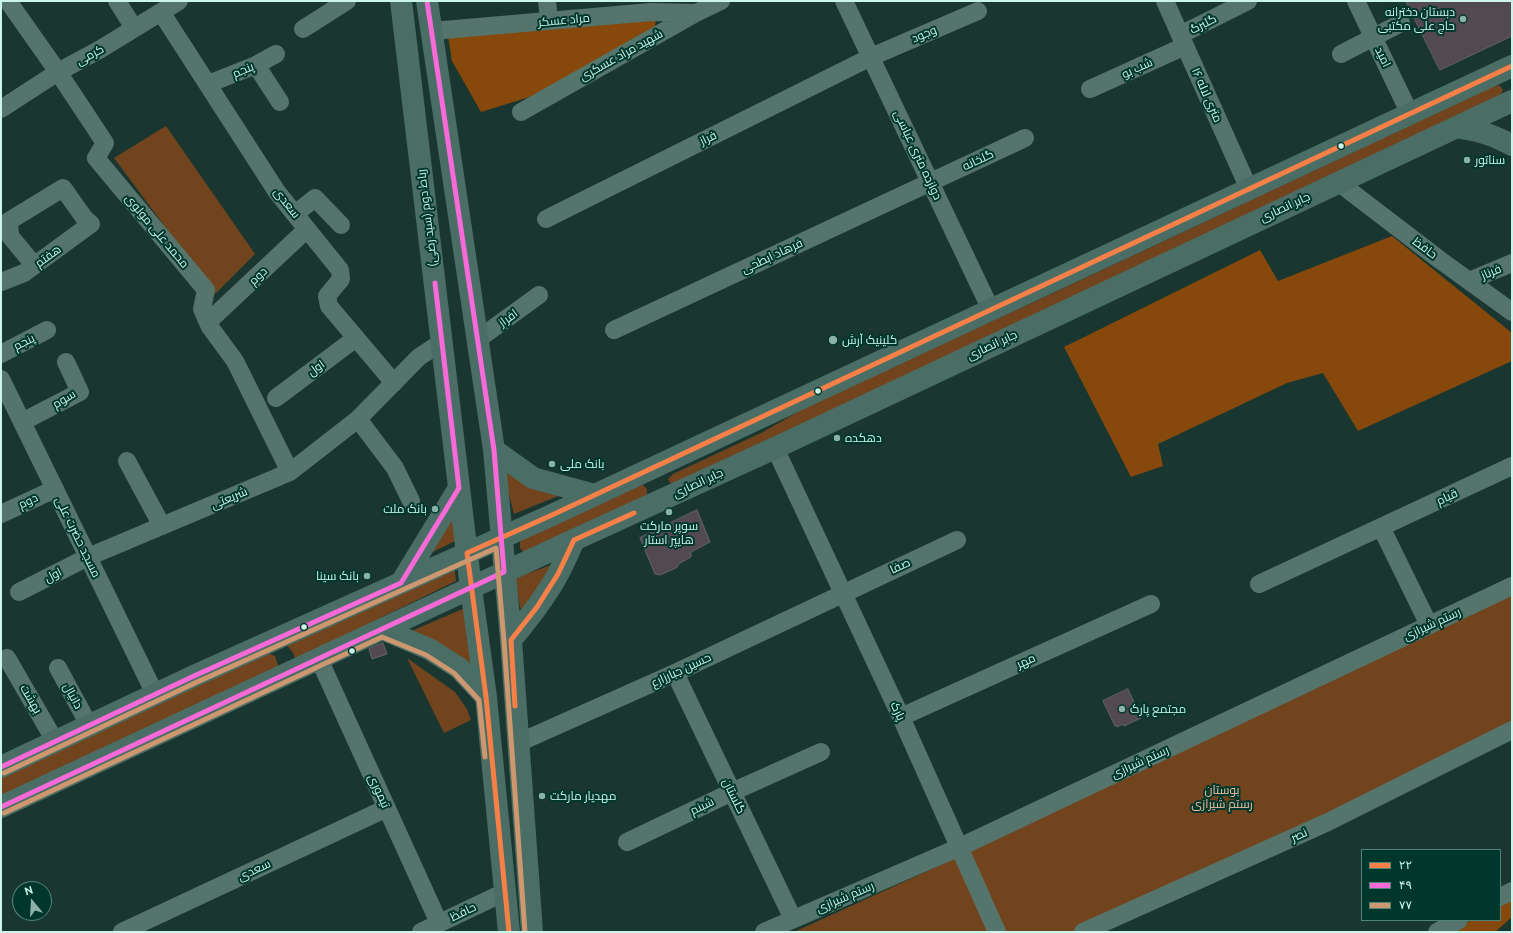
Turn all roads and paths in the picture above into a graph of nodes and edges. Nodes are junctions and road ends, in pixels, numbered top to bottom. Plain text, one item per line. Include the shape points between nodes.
1 (8, 1) edge
2 (118, 1) edge
3 (347, 1) edge
4 (401, 1) edge
5 (428, 1) edge
6 (547, 1) edge
7 (721, 1) edge
8 (844, 1) edge
9 (1165, 1) edge
10 (1248, 1) edge
11 (1356, 1) edge
12 (170, 5) edge
13 (978, 11) dead end
14 (696, 13) junction
15 (549, 21) junction
16 (1401, 23) dead end
17 (134, 28) junction
18 (303, 29) dead end
19 (432, 31) junction
20 (1373, 37) junction
21 (1182, 41) junction
22 (276, 54) dead end
23 (1341, 54) dead end
24 (871, 57) junction
25 (256, 65) junction
26 (1512, 66) edge
27 (58, 72) junction
28 (208, 84) junction
29 (1090, 89) dead end
30 (1512, 101) edge
31 (280, 102) dead end
32 (1, 109) edge
33 (521, 112) dead end
34 (1410, 114) junction
35 (1456, 127) junction
36 (1025, 138) dead end
37 (1512, 145) edge
38 (930, 182) junction
39 (1338, 182) junction
40 (1248, 189) junction
41 (458, 210) junction
42 (295, 214) junction
43 (426, 214) junction
44 (546, 219) dead end
45 (341, 225) dead end
46 (307, 229) junction
47 (1512, 263) edge
48 (34, 265) junction
49 (1470, 281) junction
50 (1, 282) edge
51 (539, 295) dead end
52 (991, 310) junction
53 (1512, 312) edge
54 (208, 322) junction
55 (47, 330) dead end
56 (614, 330) dead end
57 (356, 338) junction
58 (477, 340) junction
59 (442, 342) junction
60 (1, 354) edge
61 (66, 362) dead end
62 (1, 379) edge
63 (394, 383) junction
64 (276, 398) dead end
65 (13, 415) edge
66 (358, 419) junction
67 (775, 448) junction
68 (494, 450) junction
69 (128, 461) dead end
70 (1512, 466) edge
71 (652, 468) junction
72 (290, 472) junction
73 (55, 488) junction
74 (459, 488) junction
75 (595, 495) junction
76 (668, 497) junction
77 (412, 501) dead end
78 (1, 514) edge
79 (162, 526) junction
80 (1381, 527) junction
81 (502, 538) junction
82 (574, 540) junction
83 (957, 540) dead end
84 (467, 553) junction
85 (88, 557) junction
86 (504, 572) junction
87 (401, 583) junction
88 (1259, 584) dead end
89 (1512, 586) edge
90 (471, 588) junction
91 (19, 592) dead end
92 (843, 593) junction
93 (1151, 604) dead end
94 (1429, 625) junction
95 (382, 629) junction
96 (511, 640) junction
97 (272, 641) junction
98 (7, 658) dead end
99 (319, 659) junction
100 (58, 668) dead end
101 (291, 672) junction
102 (675, 673) junction
103 (155, 694) junction
104 (486, 697) junction
105 (902, 717) junction
106 (89, 725) junction
107 (1512, 730) edge
108 (55, 741) junction
109 (518, 743) junction
110 (821, 752) dead end
111 (1, 766) edge
112 (732, 792) junction
113 (1, 807) edge
114 (387, 808) junction
115 (627, 842) dead end
116 (960, 847) junction
117 (1512, 891) edge
118 (505, 892) junction
119 (1501, 896) edge
120 (793, 919) junction
121 (1457, 921) edge
122 (440, 923) junction
123 (122, 932) edge
124 (421, 932) edge
125 (509, 932) edge
126 (532, 932) edge
127 (764, 932) edge
128 (997, 932) edge
129 (1083, 932) edge
130 (1437, 932) edge

1 - 27 street, محمد علی مولوی
2 - 17 street
3 - 18 street
4 - 43 main road, رباط دوم (سید رضی)
5 - 19 main road
6 - 15 street
7 - 14 street, شهید مراد عسکری
8 - 24 street, دوازده متری عباسی
9 - 21 street, ۱۶ متری لاله
10 - 21 street, گلبرگ
11 - 20 street, امید
12 - 17 street, کرمی
12 - 28 street, سعدی
13 - 24 street, وجود
14 - 15 street, مراد عسکر via 651,12
14 - 33 street, شهید مراد عسکری
15 - 19 street, مراد عسکر
16 - 20 street
17 - 27 street, کرمی
19 - 41 main road
20 - 23 street
20 - 34 street, امید
21 - 29 street, شب بو
21 - 40 street, ۱۶ متری لاله
22 - 25 street, پنجم
24 - 38 street, دوازده متری عباسی
24 - 44 street, فراز
25 - 28 street, پنجم
25 - 31 street
26 - 34 main road
27 - 32 street, کرمی
27 - 54 street, محمد علی مولوی via 105,143 96,158 206,290 202,309
28 - 42 street, سعدی via 277,192
30 - 35 main road, جابر انصاری
34 - 40 main road
35 - 37 main road via 1477,130
35 - 39 main road, جابر انصاری
36 - 38 street, گلخانه
38 - 52 street, دوازده متری عباسی
38 - 56 street, فرهاد ابطحی
39 - 49 street, حافظ
39 - 67 main road, جابر انصاری
40 - 52 main road
41 - 43 main road
41 - 58 main road
42 - 45 street via 315,198
42 - 46 street, سعدی
43 - 59 main road, رباط دوم (سید رضی)
46 - 54 street, دوم
46 - 57 street, سعدی via 340,270 341,279 327,296 329,306
47 - 49 street, فرناز
48 - 48 street, هفتم via 91,224 84,219 63,188 9,221 10,236
48 - 50 street, هفتم via 24,273
49 - 53 street, حافظ
51 - 58 street, افراز
52 - 71 main road
54 - 72 street, محمد علی مولوی via 235,360
55 - 60 street, پنجم
57 - 63 street, سعدی
57 - 64 street, اول
58 - 68 main road
59 - 63 street, شریعتی via 419,358
59 - 74 main road, رباط دوم (سید رضی)
61 - 65 street, سوم via 80,392
62 - 65 street, مسجد حضرت علی
63 - 66 street, شریعتی
65 - 73 street, مسجد حضرت علی
66 - 72 street, شریعتی
66 - 77 street via 395,468
67 - 76 main road, جابر انصاری
67 - 92 street, پارک
68 - 75 main road via 533,478
68 - 81 main road
69 - 79 street
70 - 80 street, قیام
71 - 75 main road
71 - 76 main road via 655,486
72 - 79 street, شریعتی
73 - 78 street, دوم
73 - 85 street, مسجد حضرت علی
74 - 84 main road, رباط دوم (سید رضی)
74 - 87 main road
75 - 81 main road
76 - 82 main road, جابر انصاری
79 - 85 street, شریعتی
80 - 88 street, قیام
80 - 94 street
81 - 84 main road
81 - 86 main road
82 - 86 main road, جابر انصاری
82 - 96 main road via 558,574 537,607
83 - 92 street, صفا
84 - 87 main road
84 - 90 main road, رباط دوم (سید رضی)
85 - 91 street, اول
85 - 103 street, مسجد حضرت علی
86 - 90 main road, جابر انصاری
86 - 96 main road
87 - 97 main road
89 - 94 street, رستم شیرازی
90 - 95 main road, جابر انصاری
90 - 104 main road, رباط دوم (سید رضی)
92 - 102 street, حسین جبارزارع
92 - 105 street, پارک
93 - 105 street, مهر
94 - 116 street, رستم شیرازی
95 - 99 main road, جابر انصاری
95 - 104 main road via 429,650 459,668
96 - 109 main road
97 - 101 main road via 284,650 290,661
97 - 103 main road
98 - 108 street, بهشت
99 - 101 main road, جابر انصاری
99 - 114 street, تیموری
100 - 106 street, دانیال
101 - 113 main road, جابر انصاری
102 - 109 street, حسین جبارزارع
102 - 112 street, گلستان
103 - 106 main road
104 - 118 main road, رباط دوم (سید رضی)
105 - 116 street, پارک
106 - 108 main road
107 - 129 street, نصر via 1328,822
108 - 111 main road
109 - 126 main road
110 - 112 street, شبنم
112 - 115 street, شبنم
112 - 120 street, گلستان
114 - 122 street, تیموری
114 - 123 street, سعدی
116 - 120 street, رستم شیرازی
116 - 128 street, پارک
117 - 119 street
118 - 122 street, حافظ
118 - 125 main road, رباط دوم (سید رضی)
120 - 127 street, رستم شیرازی
121 - 130 street
122 - 124 street, حافظ

